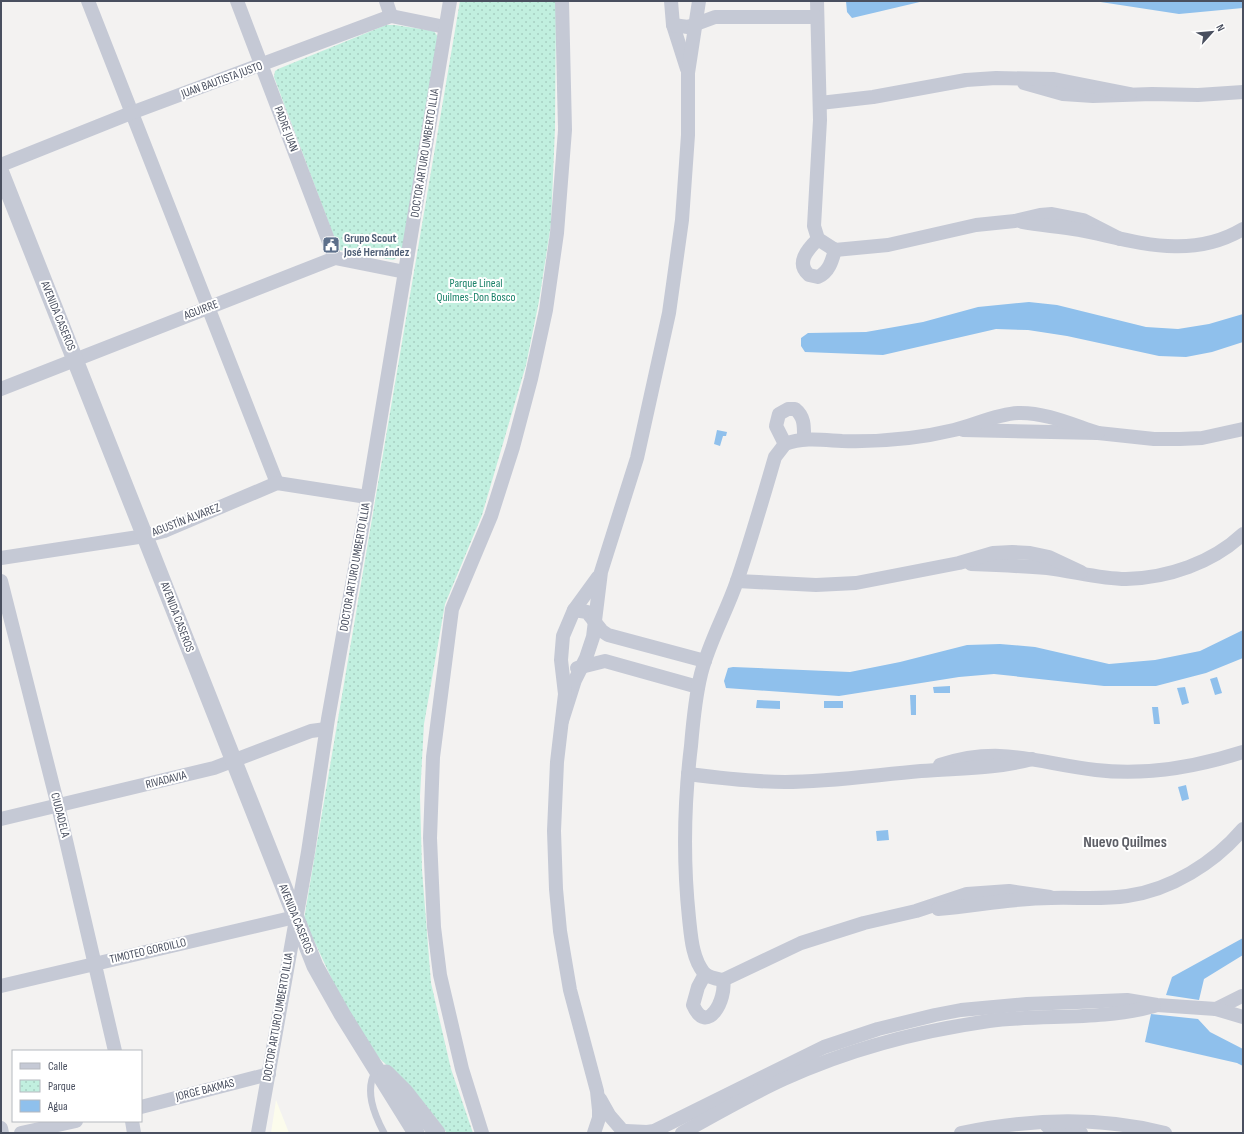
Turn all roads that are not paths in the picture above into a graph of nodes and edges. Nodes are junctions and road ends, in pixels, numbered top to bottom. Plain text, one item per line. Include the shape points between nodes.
1 (88, 1) edge
2 (237, 1) edge
3 (386, 1) edge
4 (450, 1) edge
5 (562, 1) edge
6 (670, 1) edge
7 (699, 1) edge
8 (817, 1) edge
9 (391, 16) junction
10 (816, 16) junction
11 (696, 24) junction
12 (673, 25) junction
13 (446, 27) junction
14 (262, 66) junction
15 (688, 73) junction
16 (1243, 92) edge
17 (820, 103) junction
18 (131, 113) junction
19 (1, 165) edge
20 (1, 173) edge
21 (1243, 229) edge
22 (818, 239) junction
23 (835, 250) junction
24 (335, 258) junction
25 (405, 272) junction
26 (208, 308) junction
27 (75, 360) junction
28 (1, 389) edge
29 (1243, 429) edge
30 (804, 439) junction
31 (785, 444) junction
32 (277, 483) junction
33 (367, 497) junction
34 (1243, 534) edge
35 (145, 536) junction
36 (1, 558) edge
37 (601, 572) junction
38 (1, 581) edge
39 (737, 581) junction
40 (574, 610) junction
41 (595, 620) junction
42 (561, 660) junction
43 (705, 660) junction
44 (581, 668) junction
45 (698, 687) junction
46 (562, 721) junction
47 (326, 729) junction
48 (1243, 752) edge
49 (234, 762) junction
50 (688, 774) junction
51 (58, 806) junction
52 (1, 819) edge
53 (1243, 829) edge
54 (295, 917) junction
55 (95, 963) junction
56 (705, 974) junction
57 (723, 980) junction
58 (1, 986) edge
59 (1242, 996) edge
60 (1062, 1003) junction
61 (1157, 1005) junction
62 (1216, 1009) junction
63 (1243, 1016) edge
64 (1062, 1017) junction
65 (115, 1050) edge
66 (368, 1054) junction
67 (376, 1070) junction
68 (269, 1074) junction
69 (597, 1091) junction
70 (142, 1106) edge
71 (71, 1122) edge
72 (132, 1122) edge
73 (1039, 1124) junction
74 (1, 1128) edge
75 (625, 1131) edge
76 (482, 1132) edge
77 (2, 1133) edge
78 (21, 1133) edge
79 (134, 1133) edge
80 (258, 1133) edge
81 (384, 1133) edge
82 (416, 1133) edge
83 (437, 1133) edge
84 (594, 1133) edge
85 (598, 1133) edge
86 (682, 1133) edge
87 (961, 1133) edge
88 (1081, 1133) edge
89 (1165, 1133) edge

1 - 18 street
2 - 14 street, PADRE JUAN
3 - 9 street
4 - 13 street, DOCTOR ARTURO UMBERTO ILLIA
5 - 76 street via 565,130 557,233 546,310 511,454 491,516 452,609 433,757 430,838 438,961 451,1030
6 - 12 street
7 - 11 street
8 - 10 street
9 - 13 street
9 - 14 street, JUAN BAUTISTA JUSTO
10 - 11 street via 715,17
10 - 17 street
11 - 12 street via 688,28
11 - 15 street
12 - 15 street
13 - 25 street, DOCTOR ARTURO UMBERTO ILLIA
14 - 18 street, JUAN BAUTISTA JUSTO
14 - 24 street, PADRE JUAN
15 - 37 street via 686,181 669,313 637,458
16 - 17 street via 1198,96 1130,94 1054,79 996,78 966,80 874,97
17 - 22 street via 814,226
18 - 19 street, JUAN BAUTISTA JUSTO
18 - 26 street
20 - 27 street, AVENIDA CASEROS
21 - 23 street via 1213,241 1188,246 1160,246 1120,239 1083,220 1065,215 1040,215 1016,221 976,225 888,244
22 - 23 street
22 - 23 street via 803,260 802,265 808,275 818,277 827,271
24 - 25 street
24 - 26 street, AGUIRRE
25 - 33 street, DOCTOR ARTURO UMBERTO ILLIA
26 - 27 street, AGUIRRE
26 - 32 street
27 - 28 street, AGUIRRE
27 - 35 street, AVENIDA CASEROS
29 - 30 street via 1202,438 1180,439 1154,439 1098,432 955,430 895,440
30 - 31 street
30 - 31 street via 801,416 795,409 788,409 779,414 776,426
31 - 39 street via 776,457
32 - 33 street
32 - 35 street, AGUSTÍN ÁLVAREZ
33 - 47 street, DOCTOR ARTURO UMBERTO ILLIA
34 - 39 street via 1223,550 1188,568 1165,574 1126,578 1081,572 1048,557 1030,553 997,553 958,564 842,585
35 - 36 street, AGUSTÍN ÁLVAREZ
35 - 49 street, AVENIDA CASEROS
37 - 40 street
37 - 41 street
38 - 51 street, CIUDADELA
39 - 43 street
40 - 41 street via 587,612
40 - 42 street via 563,636
41 - 43 street via 608,635
41 - 44 street via 590,648
42 - 44 street via 568,666
42 - 46 street via 565,686
43 - 45 street
44 - 45 street via 605,661
44 - 46 street
45 - 50 street
46 - 69 street via 555,797 556,889 570,990
47 - 49 street, RIVADAVIA via 311,731
47 - 54 street, DOCTOR ARTURO UMBERTO ILLIA via 308,852
48 - 50 street via 1208,762 1140,772 1096,770 999,755 971,757 923,771 783,782
49 - 51 street, RIVADAVIA
49 - 54 street, AVENIDA CASEROS
50 - 56 street via 686,892 695,955
51 - 52 street, RIVADAVIA
51 - 55 street, CIUDADELA
53 - 57 street via 1220,852 1200,867 1166,885 1126,896 1099,898 1050,898 1009,890 978,892 801,943
54 - 55 street, TIMOTEO GORDILLO
54 - 66 street, AVENIDA CASEROS via 325,985
54 - 68 street, DOCTOR ARTURO UMBERTO ILLIA
55 - 58 street, TIMOTEO GORDILLO
55 - 65 street, CIUDADELA
56 - 57 street
56 - 57 street via 693,1005 696,1012 701,1015 710,1016 719,1006
59 - 62 street
59 - 63 street via 1239,1005
60 - 61 street via 1127,1000
60 - 64 street
60 - 75 street via 961,1010 850,1037 804,1056 661,1128 647,1132
61 - 62 street
61 - 64 street via 1128,1012
62 - 63 street
64 - 86 street via 1016,1018 939,1029 883,1042 784,1079
66 - 67 street, AVENIDA CASEROS
66 - 83 street, AVENIDA CASEROS via 405,1092
67 - 81 lane via 369,1087 370,1095
67 - 82 street, AVENIDA CASEROS
68 - 70 street, JORGE BAKMAS
68 - 80 street, DOCTOR ARTURO UMBERTO ILLIA
69 - 75 street via 609,1115
69 - 84 street via 599,1118
71 - 78 street
72 - 79 street
73 - 87 street via 994,1127
73 - 88 street
73 - 89 street via 1063,1121 1103,1122
74 - 77 street
75 - 85 street via 606,1130

